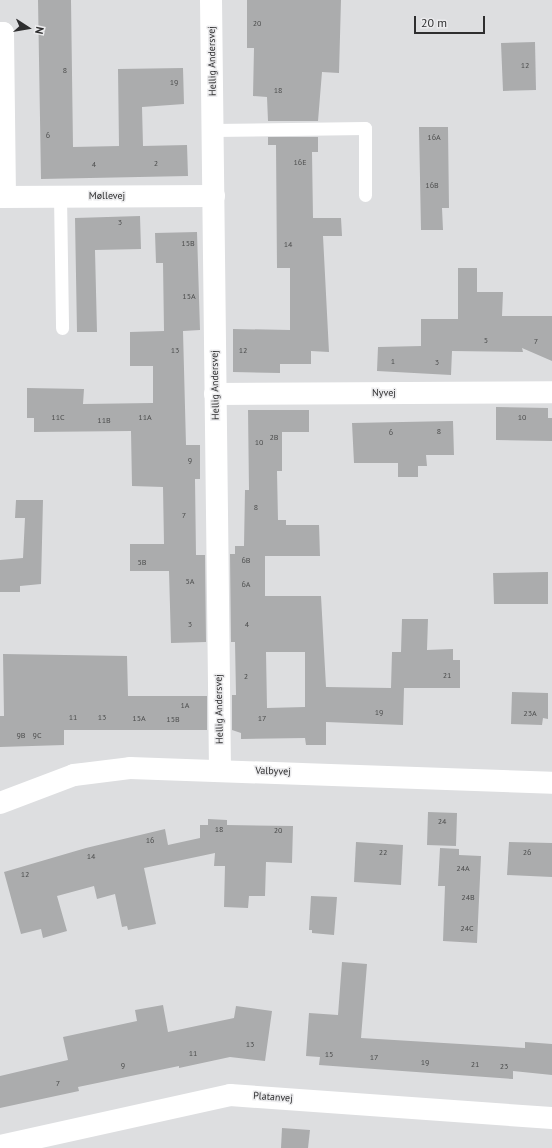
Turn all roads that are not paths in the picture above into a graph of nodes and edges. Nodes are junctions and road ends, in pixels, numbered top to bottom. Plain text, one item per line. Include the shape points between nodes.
1 (211, 0) edge
2 (0, 33) edge
3 (213, 130) junction
4 (365, 195) dead end
5 (2, 196) edge
6 (60, 196) junction
7 (214, 196) junction
8 (62, 328) dead end
9 (552, 392) edge
10 (215, 394) junction
11 (220, 769) junction
12 (552, 783) edge
13 (0, 803) edge
14 (552, 1118) edge
15 (0, 1146) edge

1 - 3 street, Hellig Andersvej
2 - 5 street via 3,33
3 - 4 lane via 365,128
3 - 7 street, Hellig Andersvej
5 - 6 street, Møllevej
6 - 7 street, Møllevej
6 - 8 lane
7 - 10 street, Hellig Andersvej
9 - 10 street, Nyvej
10 - 11 street, Hellig Andersvej
11 - 12 street, Valbyvej
11 - 13 street, Valbyvej via 130,768 74,775
14 - 15 street, Platanvej via 230,1094

